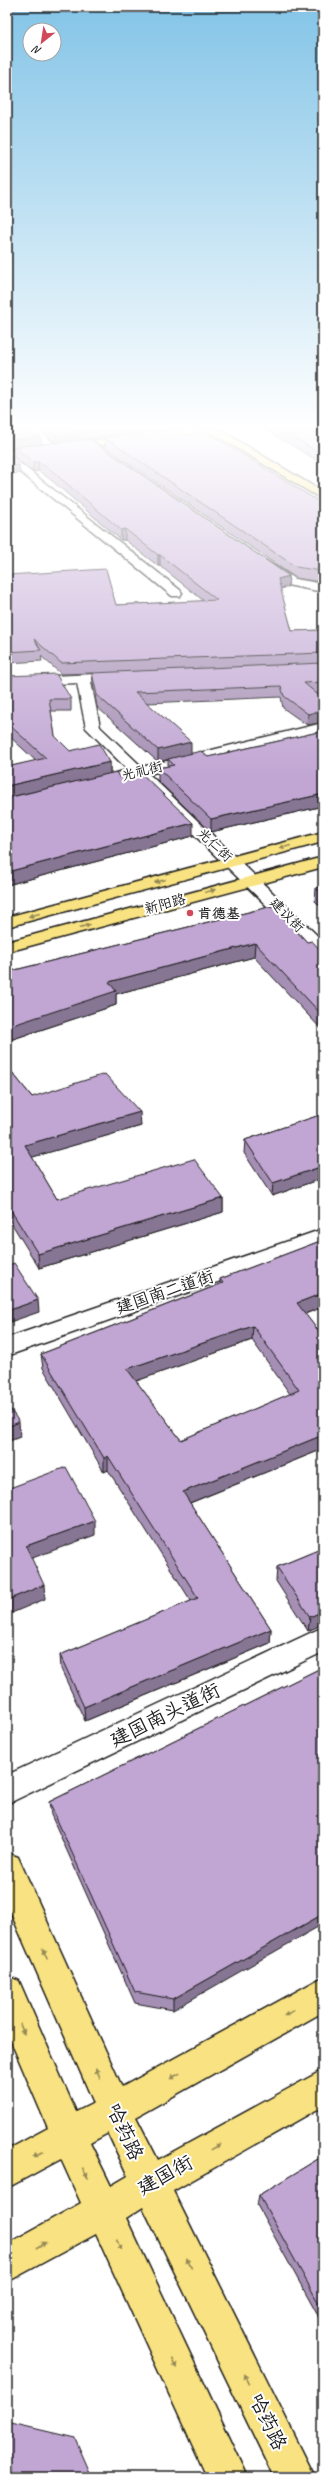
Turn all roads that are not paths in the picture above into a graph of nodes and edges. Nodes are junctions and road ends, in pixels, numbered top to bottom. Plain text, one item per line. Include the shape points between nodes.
1 (118, 546) edge
2 (253, 555) edge
3 (323, 588) edge
4 (176, 593) dead end
5 (115, 678) edge
6 (83, 679) junction
7 (7, 682) edge
8 (323, 727) edge
9 (137, 772) junction
10 (76, 788) edge
11 (323, 837) edge
12 (232, 861) junction
13 (323, 862) edge
14 (251, 880) junction
15 (7, 922) edge
16 (7, 947) edge
17 (323, 951) edge
18 (323, 1237) edge
19 (7, 1347) edge
20 (323, 1639) edge
21 (7, 1790) edge
22 (7, 1868) edge
23 (7, 1993) edge
24 (323, 1994) edge
25 (323, 2087) edge
26 (114, 2109) junction
27 (69, 2137) junction
28 (7, 2170) edge
29 (150, 2184) junction
30 (102, 2210) junction
31 (7, 2264) edge
32 (228, 2477) edge
33 (295, 2477) edge

1 - 4 street
2 - 3 street via 291,582
5 - 6 street
6 - 7 street
6 - 9 street, 光仁街 via 93,728
8 - 9 street, 光礼街
9 - 10 street, 光礼街
9 - 12 street, 光仁街
11 -> 12 main road, 新阳路
12 - 14 street, 光仁街
12 -> 15 main road, 新阳路
13 - 14 main road, 新阳路
16 -> 14 main road, 新阳路
14 - 17 street, 建议街
18 - 19 street, 建国南二道街
20 - 21 street, 建国南头道街
26 -> 22 main road, 哈药路
23 -> 27 main road
24 -> 26 main road
29 -> 25 main road, 建国街
26 - 27 main road
26 - 29 main road, 哈药路
27 -> 28 main road
27 -> 30 main road
29 - 30 main road, 建国街
33 -> 29 main road, 哈药路
31 -> 30 main road, 建国街
30 -> 32 main road

